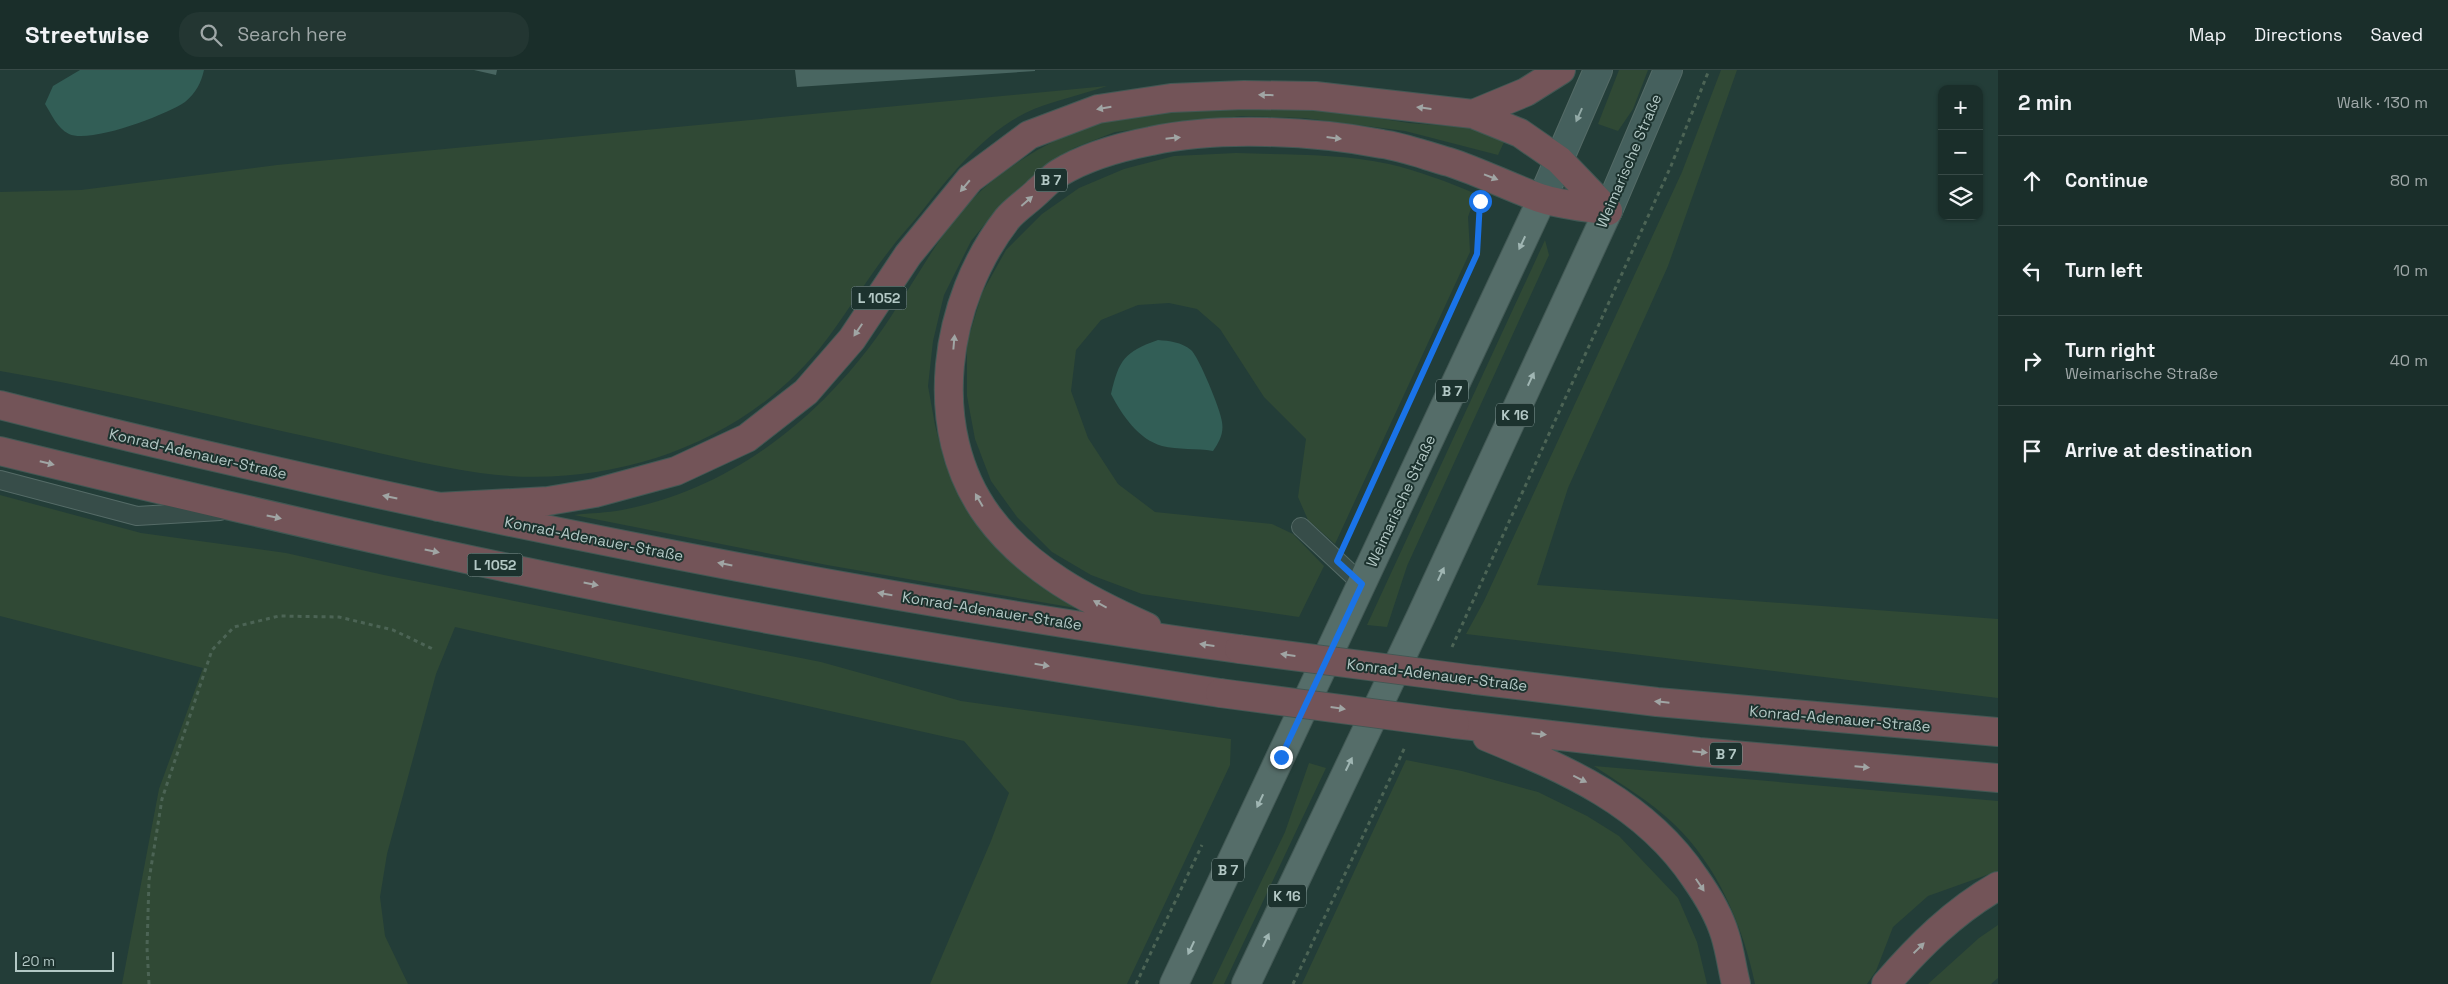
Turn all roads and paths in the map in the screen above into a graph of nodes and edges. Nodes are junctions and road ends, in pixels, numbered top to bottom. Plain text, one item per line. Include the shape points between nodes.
1 (1561, 70) edge
2 (1598, 70) edge
3 (1668, 70) edge
4 (1709, 70) edge
5 (1473, 114) junction
6 (1559, 160) junction
7 (1542, 199) junction
8 (1480, 201) dead end
9 (1608, 211) junction
10 (0, 405) edge
11 (1395, 435) dead end
12 (0, 451) edge
13 (0, 480) edge
14 (438, 507) junction
15 (239, 509) junction
16 (1301, 526) dead end
17 (1362, 584) junction
18 (1175, 640) junction
19 (435, 650) dead end
20 (1450, 651) dead end
21 (994, 658) joint
22 (1455, 724) junction
23 (1998, 732) edge
24 (1408, 741) dead end
25 (1998, 778) edge
26 (1205, 840) dead end
27 (1998, 886) edge
28 (148, 984) edge
29 (1136, 984) edge
30 (1174, 984) edge
31 (1246, 984) edge
32 (1293, 984) edge
33 (1736, 984) edge
34 (1886, 984) edge

1 - 5 highway via 1526,92
2 -> 6 main road, Weimarische Straße
3 - 9 main road, Weimarische Straße / K 16
4 - 20 path via 1666,175
5 - 6 highway via 1520,133
5 -> 14 highway, L 1052 via 1315,96 1171,98 1098,109 1029,135 970,179 908,255 852,339 806,392 747,438 676,471 595,493 548,501
6 - 7 main road, Weimarische Straße
6 - 9 highway
7 - 9 highway
7 -> 17 main road, Weimarische Straße / B 7
18 -> 7 highway, B 7 via 1119,615 1048,575 1016,548 987,515 965,476 952,439 949,390 955,330 972,275 1008,218 1059,174 1106,152 1155,140 1217,134 1285,132 1383,144 1471,169
8 - 11 path via 1477,254
31 -> 9 main road, Weimarische Straße / K 16
14 -> 10 highway, Konrad-Adenauer-Straße / L 1052 via 189,453
12 -> 15 highway, L 1052
13 - 15 lane via 137,516
18 -> 14 highway, Konrad-Adenauer-Straße / L 1052 via 878,593
15 -> 21 highway, L 1052 via 508,568 756,617
16 - 17 lane
17 -> 30 main road, Weimarische Straße / B 7
23 -> 18 highway, Konrad-Adenauer-Straße / B 7, bridge via 1676,704
19 - 28 path via 392,630 338,617 279,616 234,627 212,650 162,799 149,880
21 -> 22 highway, B 7, bridge via 1220,693
22 -> 25 highway, B 7 via 1708,753
22 -> 33 highway, B 7 via 1539,758 1593,785 1660,833 1706,894 1725,934
24 - 32 path
26 - 29 path
34 -> 27 highway via 1952,916

